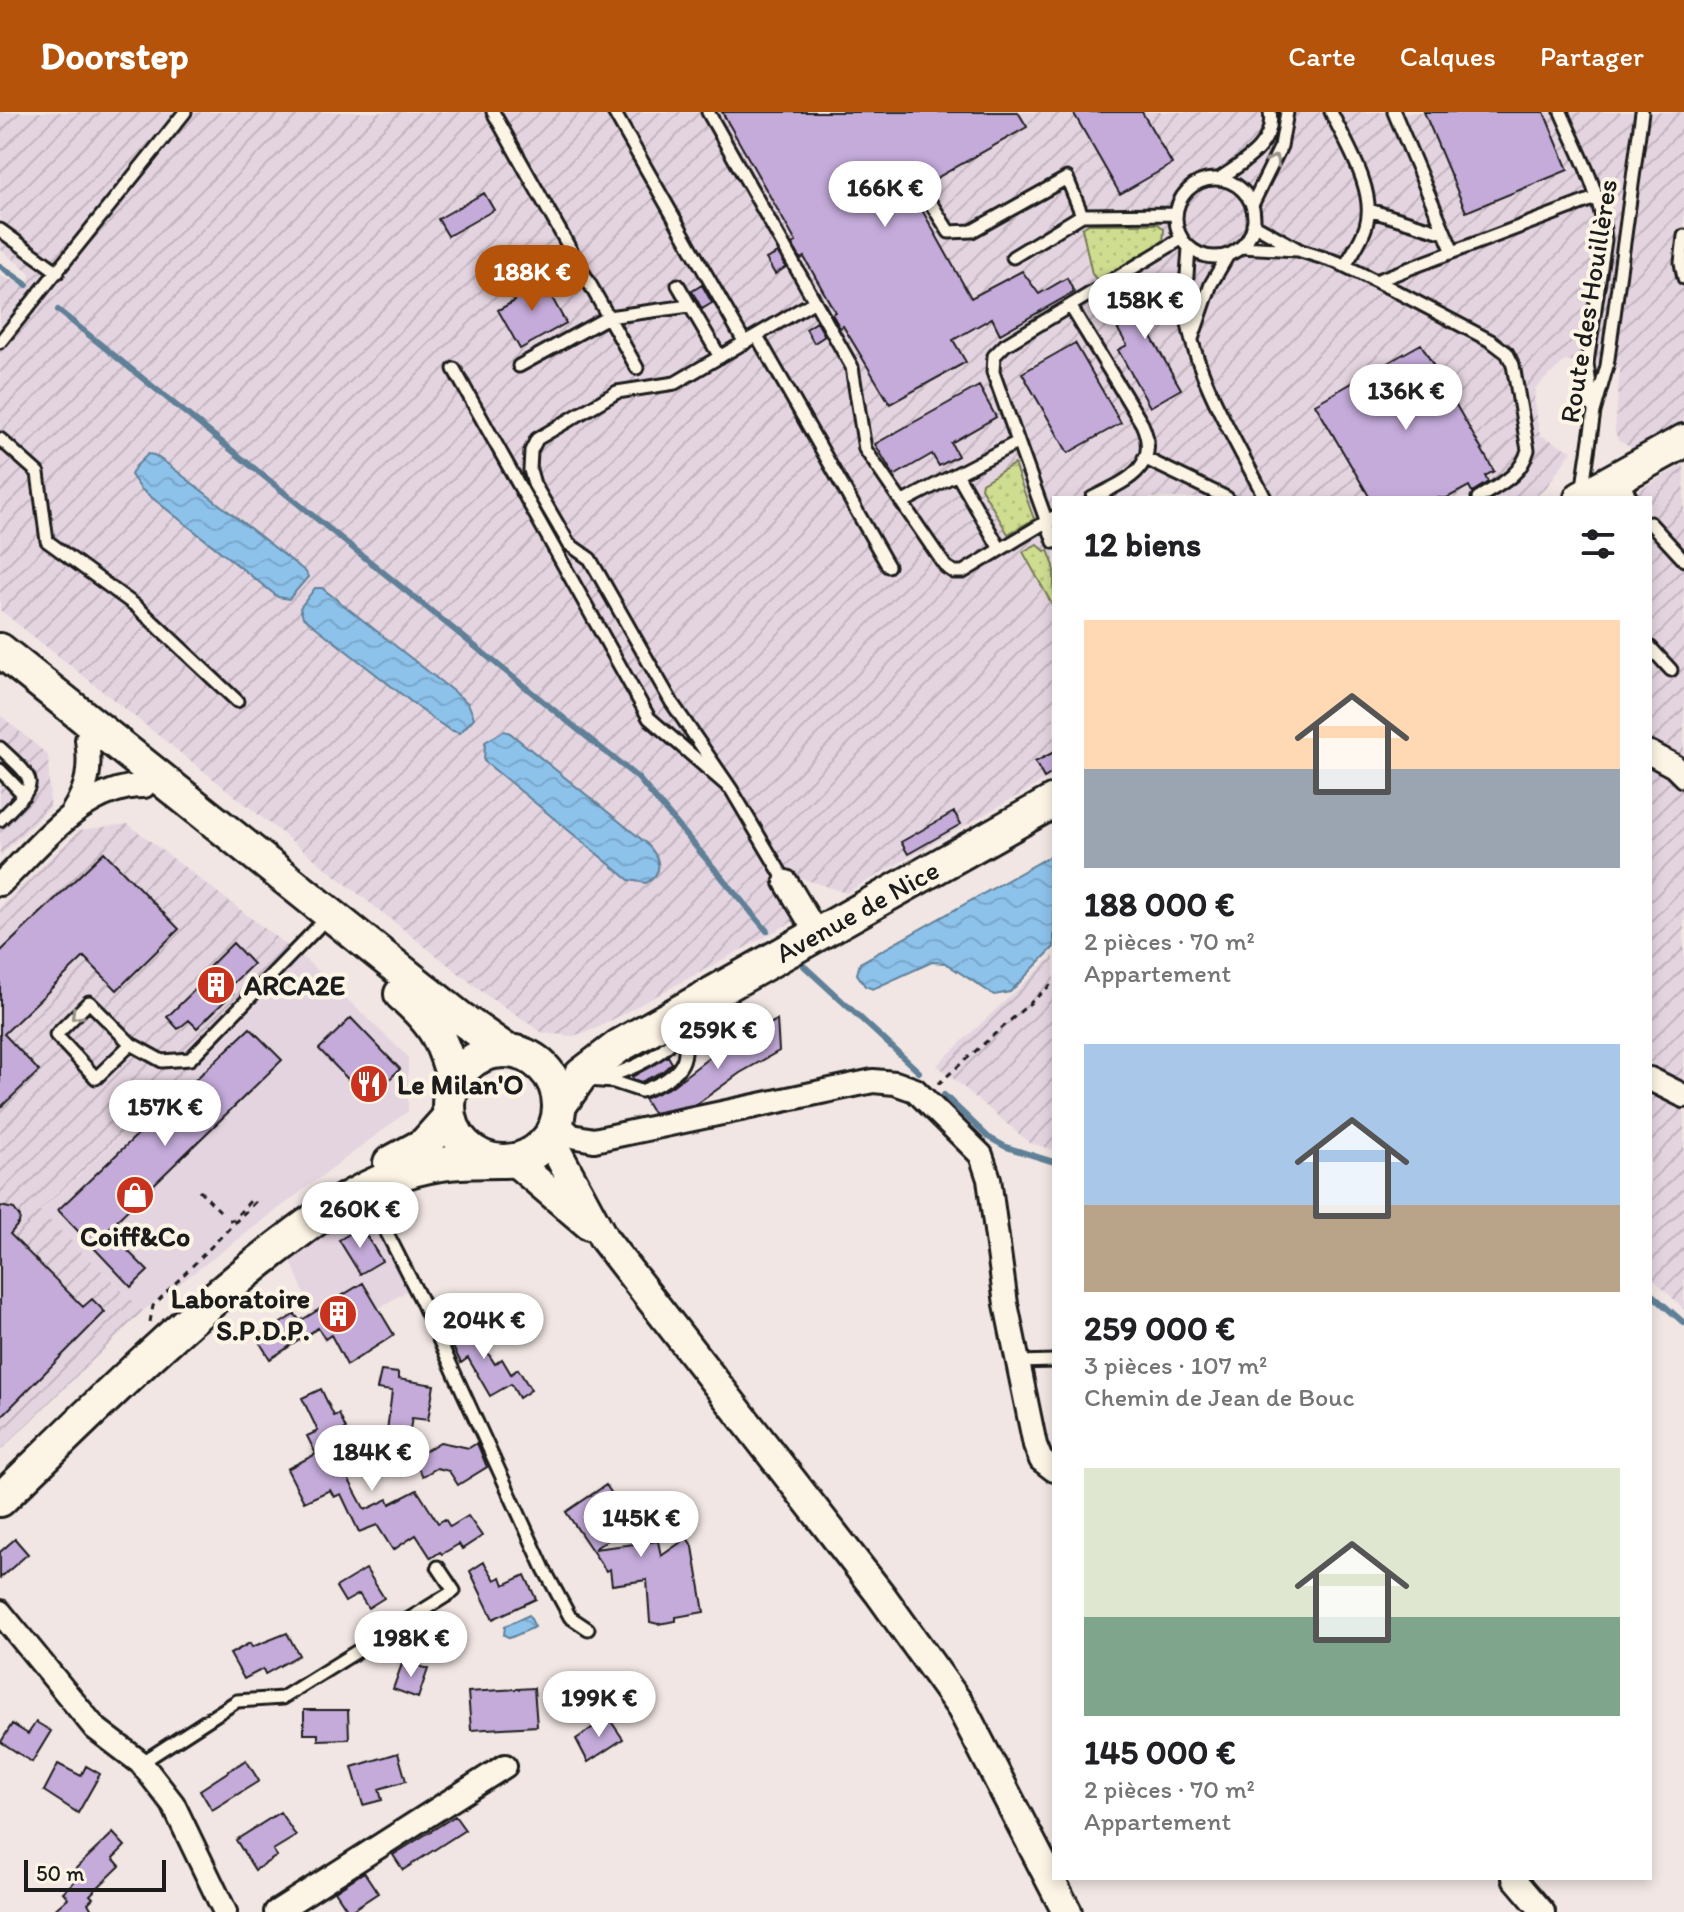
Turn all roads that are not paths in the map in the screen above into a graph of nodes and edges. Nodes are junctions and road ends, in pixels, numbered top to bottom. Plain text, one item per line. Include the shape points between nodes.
1 (185, 112) edge
2 (493, 112) edge
3 (614, 112) edge
4 (708, 112) edge
5 (1270, 112) edge
6 (1287, 112) edge
7 (1331, 112) edge
8 (1394, 112) edge
9 (1561, 112) edge
10 (1642, 112) edge
11 (1219, 179) junction
12 (925, 194) dead end
13 (1598, 197) junction
14 (1252, 205) junction
15 (1369, 210) junction
16 (1176, 214) junction
17 (1082, 215) junction
18 (1253, 224) junction
19 (0, 230) edge
20 (1445, 233) junction
21 (1684, 236) edge
22 (1185, 243) junction
23 (1241, 247) junction
24 (1301, 251) junction
25 (1453, 252) junction
26 (1228, 255) junction
27 (1013, 257) dead end
28 (1345, 266) junction
29 (58, 272) junction
30 (1684, 278) edge
31 (1376, 281) junction
32 (678, 285) dead end
33 (815, 301) junction
34 (689, 306) junction
35 (1071, 307) junction
36 (608, 317) junction
37 (757, 336) junction
38 (1192, 339) junction
39 (0, 342) edge
40 (745, 343) junction
41 (720, 357) junction
42 (519, 366) dead end
43 (637, 368) dead end
44 (454, 369) dead end
45 (1594, 412) junction
46 (0, 439) edge
47 (1684, 441) edge
48 (1018, 442) junction
49 (1144, 458) junction
50 (957, 474) junction
51 (1625, 487) edge
52 (1096, 496) edge
53 (1223, 496) edge
54 (1264, 496) edge
55 (1481, 496) edge
56 (1581, 496) edge
57 (1589, 496) edge
58 (903, 502) junction
59 (1050, 520) edge
60 (1652, 525) edge
61 (1000, 549) junction
62 (1684, 560) edge
63 (888, 566) dead end
64 (1652, 649) edge
65 (0, 650) edge
66 (1671, 670) dead end
67 (0, 671) edge
68 (237, 701) dead end
69 (87, 739) junction
70 (0, 748) edge
71 (1652, 754) edge
72 (0, 770) edge
73 (1684, 776) edge
74 (144, 786) junction
75 (731, 789) junction
76 (24, 795) junction
77 (1052, 802) edge
78 (69, 818) junction
79 (0, 820) edge
80 (1, 882) edge
81 (786, 882) joint
82 (318, 927) junction
83 (796, 945) junction
84 (678, 1020) junction
85 (131, 1044) junction
86 (619, 1046) junction
87 (507, 1051) junction
88 (538, 1061) junction
89 (1684, 1077) edge
90 (1652, 1078) edge
91 (1652, 1079) edge
92 (454, 1081) junction
93 (1684, 1096) edge
94 (568, 1106) junction
95 (450, 1116) junction
96 (506, 1161) junction
97 (362, 1184) junction
98 (604, 1239) junction
99 (1052, 1361) edge
100 (1018, 1362) junction
101 (1052, 1468) edge
102 (0, 1483) edge
103 (0, 1500) edge
104 (438, 1567) dead end
105 (0, 1612) edge
106 (588, 1629) dead end
107 (141, 1763) junction
108 (505, 1766) dead end
109 (1516, 1880) edge
110 (225, 1912) edge
111 (276, 1912) edge
112 (1067, 1912) edge
113 (1543, 1912) edge

1 - 29 lane
2 - 36 lane
3 - 40 lane
4 - 33 lane
5 - 11 lane via 1271,124 1261,146
14 -> 6 lane via 1281,146
7 - 15 lane via 1367,193
8 - 20 lane
9 - 13 lane
10 - 45 lane, Route des Houillères via 1607,366
11 - 14 lane via 1239,187
11 - 16 lane via 1185,192
12 - 17 lane via 949,232 972,231 1067,178
13 - 25 lane
13 - 45 lane via 1605,240 1587,363
14 - 18 lane
15 - 20 lane
15 - 28 lane via 1363,235
16 - 17 lane
16 - 22 lane
17 - 27 lane
18 - 23 lane
18 - 24 lane
19 - 29 lane
20 - 25 lane
21 - 30 lane
22 - 26 lane via 1208,256
22 - 35 lane
22 - 38 lane via 1186,314
23 - 24 lane
23 - 26 lane
24 - 28 lane
25 - 31 lane
26 - 38 lane via 1211,284
28 - 31 lane
29 - 39 lane
31 - 55 lane via 1491,341 1513,365 1528,450 1525,463
32 - 34 lane
33 - 37 lane
33 - 58 lane via 852,367 865,449
34 - 36 lane
34 - 41 lane
35 - 48 lane via 994,356 993,372
35 - 49 lane via 1142,424 1149,443
36 - 42 lane
36 - 43 lane
37 - 40 lane
37 - 63 lane
38 - 54 lane via 1202,372
40 - 41 lane
41 - 75 lane via 675,383 617,392 537,439 530,470 569,544 590,559 672,703
44 - 75 lane via 649,718
45 - 56 lane, Route des Houillères
46 - 68 lane via 38,473 47,541 136,606
47 - 51 main road
48 - 50 lane
48 - 59 lane
49 - 52 lane via 1132,477
49 - 53 lane
50 - 58 lane
50 - 61 lane
51 - 57 main road
58 - 61 lane via 950,570 963,572
59 - 61 lane
60 - 62 lane
64 - 66 lane
65 - 87 main road
67 - 69 main road
69 - 74 main road
69 - 78 street via 87,784
70 - 76 lane via 28,774
71 - 73 street
72 - 76 lane
74 - 78 street via 108,793
74 - 82 main road
75 - 81 lane
76 - 79 lane
77 - 83 main road, Avenue de Nice
78 - 80 street
81 - 83 street
82 - 85 lane via 190,1059 162,1061
82 - 92 main road via 428,1017 444,1045
83 - 84 main road, Avenue de Nice
84 - 86 main road, Avenue de Nice
84 - 94 lane via 672,1044
84 - 94 lane via 686,1053 676,1072 641,1091
85 -> 85 lane via 89,1002 56,1035 96,1078
86 - 88 main road, Avenue de Nice via 572,1059
86 - 94 main road, Avenue de Nice via 581,1075
87 - 88 main road
87 - 92 main road via 476,1058
88 - 94 main road
89 - 90 street
91 - 93 street
92 - 95 main road
94 - 96 main road via 534,1153
94 - 98 street
94 - 100 street via 572,1136 594,1140 873,1081 915,1090 981,1155
95 - 96 main road via 459,1138 476,1154
95 - 97 main road via 425,1144
96 - 97 main road via 431,1165
96 - 98 street
97 - 102 main road via 312,1208 183,1308
97 - 103 main road via 194,1314
97 - 106 lane via 544,1569 570,1617
98 - 112 street via 880,1594 961,1707
99 - 100 lane
100 - 101 street via 1035,1445
104 - 107 lane via 454,1591 282,1698 237,1701
105 - 107 street via 95,1728
107 - 110 street via 173,1804
108 - 111 street
109 - 113 street

